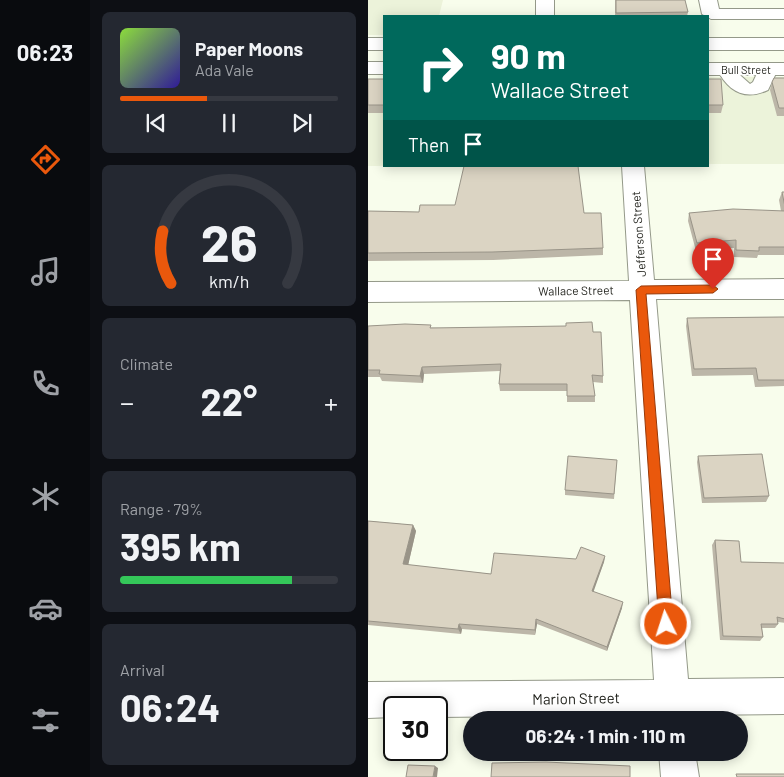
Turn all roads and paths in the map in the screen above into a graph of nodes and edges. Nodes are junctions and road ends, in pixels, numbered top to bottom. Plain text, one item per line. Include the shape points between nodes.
1 (546, 0) edge
2 (708, 0) edge
3 (784, 14) edge
4 (544, 15) edge
5 (368, 44) edge
6 (383, 44) edge
7 (709, 44) edge
8 (784, 44) edge
9 (368, 68) edge
10 (383, 68) edge
11 (717, 69) edge
12 (776, 69) edge
13 (633, 167) edge
14 (784, 289) edge
15 (641, 290) junction
16 (368, 292) edge
17 (784, 696) edge
18 (368, 700) edge
19 (673, 709) edge
20 (678, 761) edge
21 (680, 777) edge

1 - 4 main road
2 - 3 main road via 711,14
5 - 6 main road
7 - 8 main road, Bull Street
9 - 10 main road
11 - 12 main road via 738,87 751,90 761,86
13 - 15 main road, Jefferson Street
14 - 15 main road, Wallace Street
15 - 16 main road, Wallace Street
15 - 19 main road, Jefferson Street
17 - 19 main road, Marion Street
18 - 19 main road, Marion Street
20 - 21 main road

